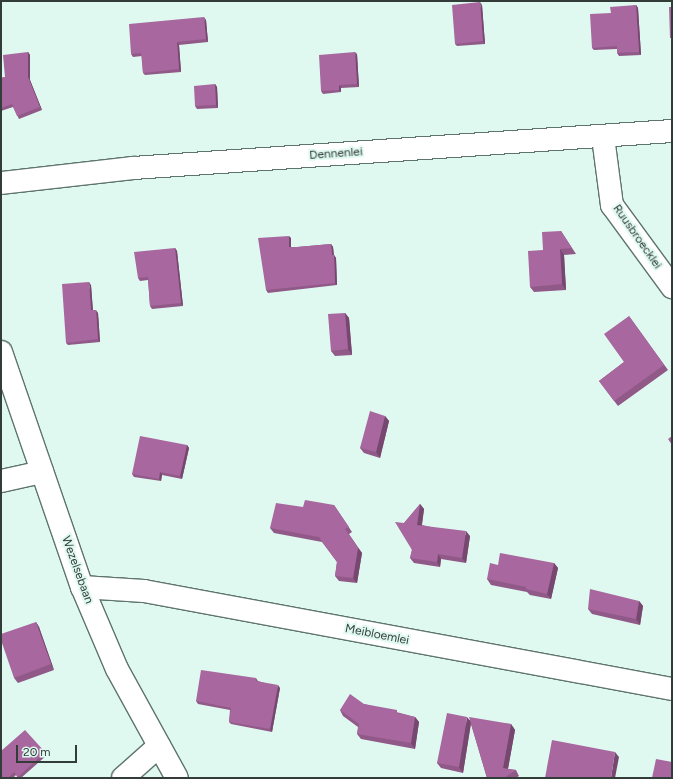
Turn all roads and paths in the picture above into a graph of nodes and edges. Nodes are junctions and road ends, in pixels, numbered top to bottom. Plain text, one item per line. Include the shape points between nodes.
1 (672, 131) edge
2 (604, 137) junction
3 (1, 183) edge
4 (672, 287) edge
5 (1, 352) edge
6 (42, 472) junction
7 (1, 481) edge
8 (82, 587) junction
9 (672, 689) edge
10 (159, 746) junction
11 (123, 778) edge
12 (177, 778) edge

1 - 2 street, Dennenlei
2 - 3 street, Dennenlei via 133,168
2 - 4 street, Ruusbroecklei via 612,205
5 - 6 street, Wezelsebaan
6 - 7 street
6 - 8 street, Wezelsebaan
8 - 9 street, Meibloemlei via 144,591
8 - 10 street, Wezelsebaan via 117,669
10 - 11 street
10 - 12 street, Wezelsebaan

